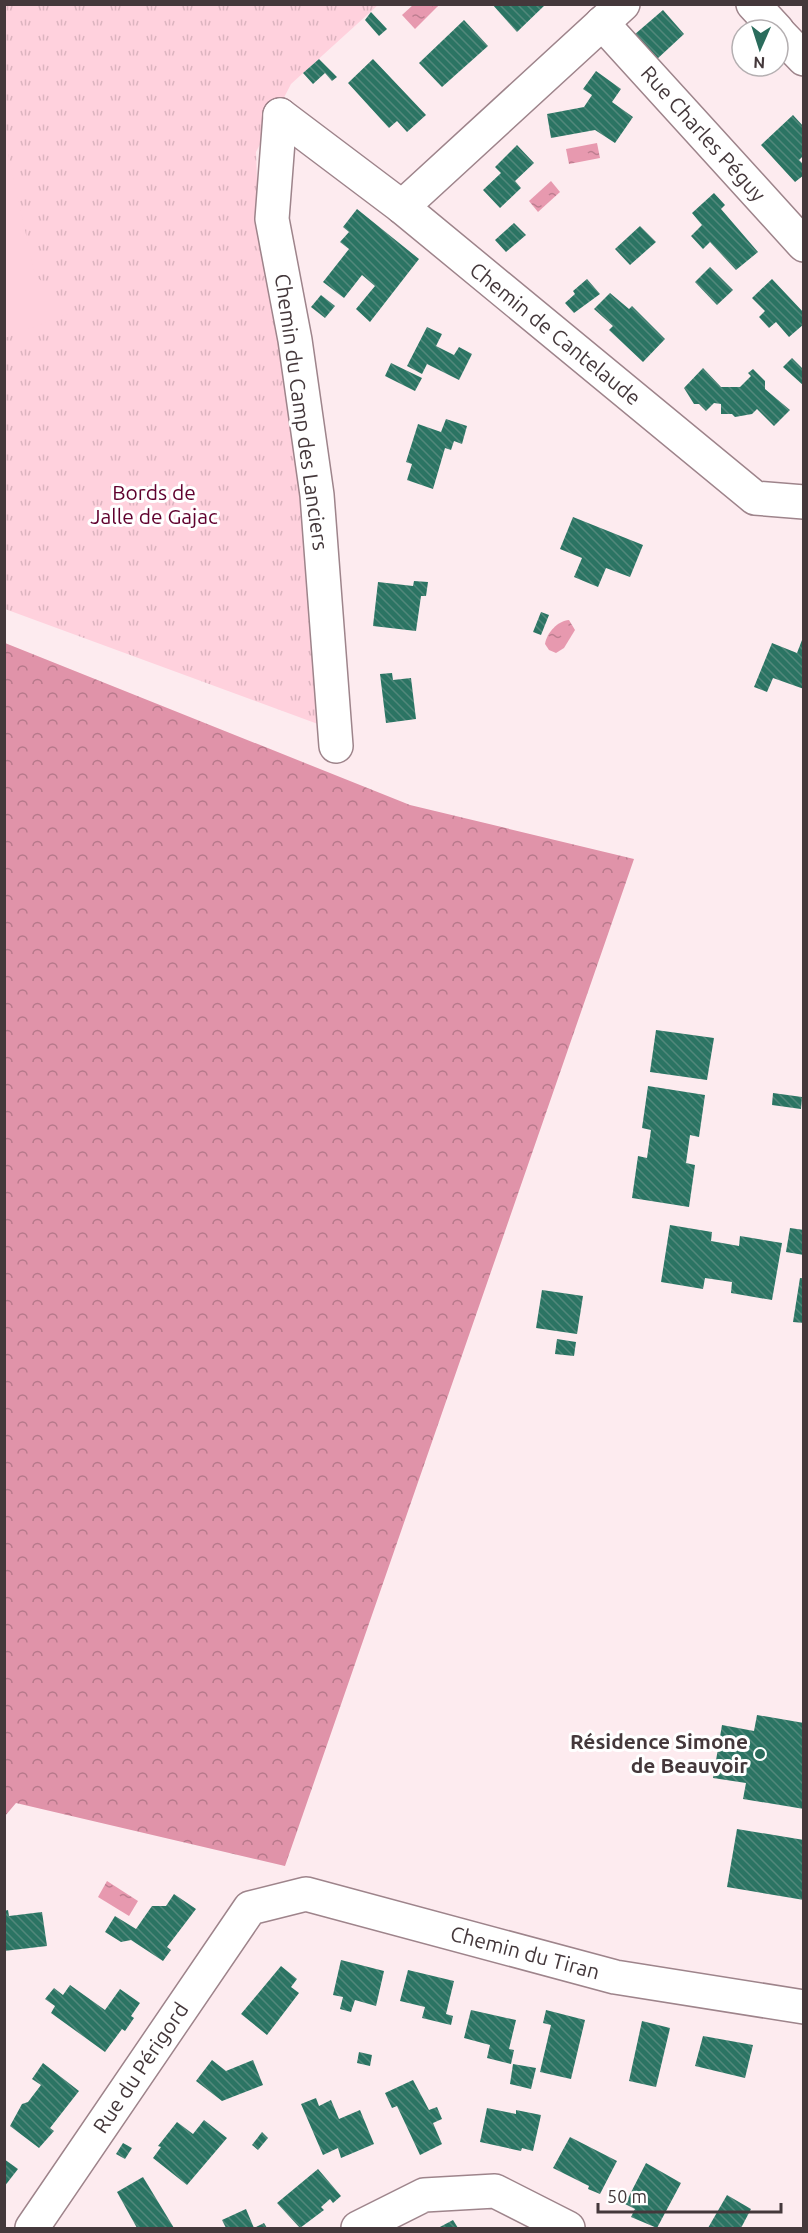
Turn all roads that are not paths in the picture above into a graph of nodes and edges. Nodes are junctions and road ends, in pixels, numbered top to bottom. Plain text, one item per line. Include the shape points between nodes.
1 (753, 4) edge
2 (612, 14) edge
3 (765, 18) edge
4 (790, 44) edge
5 (804, 59) edge
6 (280, 115) joint
7 (402, 207) junction
8 (804, 245) edge
9 (804, 502) edge
10 (336, 746) dead end
11 (250, 1908) joint
12 (804, 2007) edge
13 (36, 2227) edge
14 (358, 2229) edge
15 (568, 2229) edge

1 - 3 street
2 - 7 street
2 - 8 street, Rue Charles Péguy
4 - 5 street
6 - 7 street, Chemin de Cantelaude
6 - 10 street, Chemin du Camp des Lanciers via 272,219 295,340 317,495
7 - 9 street, Chemin de Cantelaude via 755,498
11 - 12 street, Chemin du Tiran via 306,1894 615,1977
11 - 13 street, Rue du Périgord
14 - 15 street via 424,2195 495,2191

